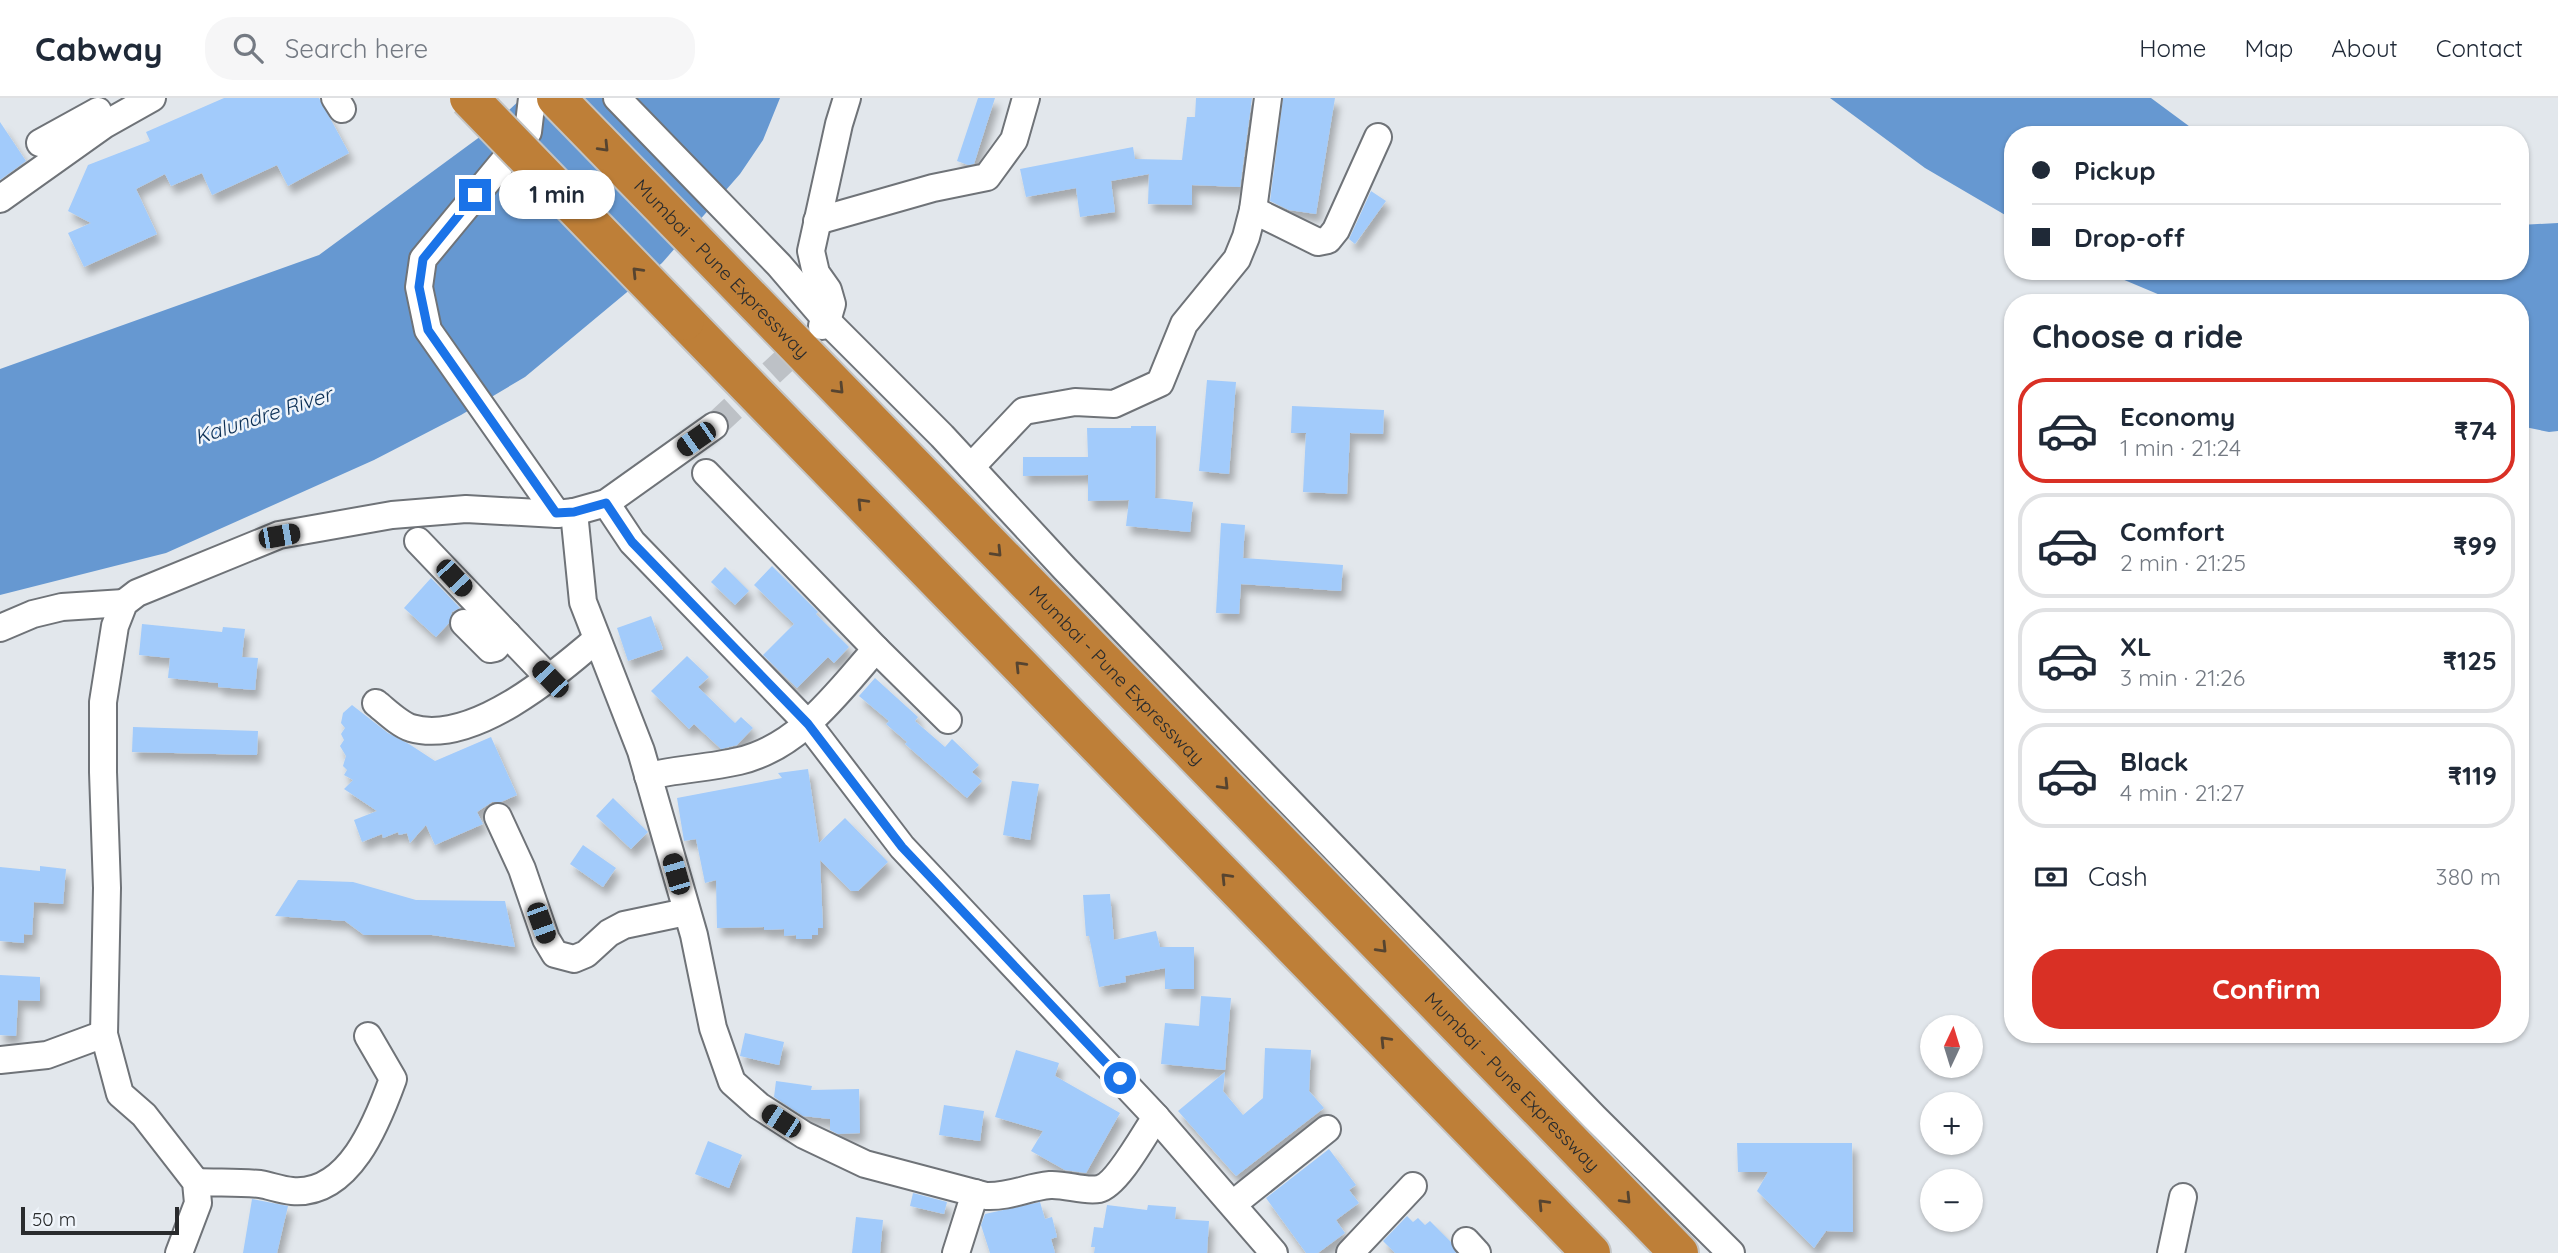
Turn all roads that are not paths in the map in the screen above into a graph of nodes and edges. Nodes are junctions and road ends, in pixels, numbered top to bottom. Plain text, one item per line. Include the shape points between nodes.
1 (152, 98) edge
2 (469, 98) edge
3 (531, 98) edge
4 (556, 98) edge
5 (617, 98) edge
6 (847, 98) edge
7 (1026, 98) edge
8 (1268, 98) edge
9 (98, 111) edge
10 (1378, 137) dead end
11 (40, 143) dead end
12 (0, 199) edge
13 (1253, 210) junction
14 (817, 221) junction
15 (821, 326) junction
16 (714, 426) tunnel mouth
17 (971, 467) junction
18 (705, 472) dead end
19 (606, 503) junction
20 (565, 513) junction
21 (418, 541) dead end
22 (124, 603) junction
23 (464, 623) dead end
24 (0, 628) edge
25 (507, 634) junction
26 (597, 639) junction
27 (876, 649) junction
28 (550, 679) junction
29 (376, 703) dead end
30 (948, 720) dead end
31 (808, 724) junction
32 (648, 776) junction
33 (498, 817) dead end
34 (686, 912) junction
35 (104, 1034) junction
36 (368, 1036) dead end
37 (0, 1060) edge
38 (1156, 1117) junction
39 (1326, 1129) dead end
40 (196, 1182) junction
41 (1413, 1186) dead end
42 (975, 1193) junction
43 (2183, 1197) dead end
44 (1233, 1204) junction
45 (1358, 1250) edge
46 (179, 1253) edge
47 (957, 1253) edge
48 (1273, 1253) edge
49 (1591, 1253) edge
50 (1679, 1253) edge
51 (1731, 1253) edge
52 (2171, 1253) edge

1 - 9 street
49 -> 2 highway, bridge
3 - 20 street via 528,132 423,259 419,287 428,330
4 -> 50 highway, Mumbai - Pune Expressway
5 - 15 street via 779,265
6 - 14 street
7 - 14 street via 1014,140 988,177
8 - 13 street
9 - 11 street
9 - 12 street
10 - 13 street via 1328,240 1318,242
13 - 17 street via 1237,259 1184,324 1160,383 1114,404 1075,402 1024,411
14 - 15 street via 811,251 832,304
15 - 17 street
16 - 19 street
17 - 51 street via 1566,1088
18 - 27 street
19 - 20 street
19 - 31 street via 632,542
20 - 22 street via 466,509 392,515 279,536 137,593
20 - 26 street via 583,602
21 - 25 street
22 - 24 street via 62,607
22 - 35 street via 115,626 103,702
23 - 25 street via 491,649
25 - 28 street
26 - 28 street
26 - 32 street
27 - 30 street
27 - 31 street
28 - 29 street via 508,707 437,731 410,728
31 - 32 street via 768,750 740,760
31 - 38 street via 902,847
32 - 34 street
33 - 34 street via 555,954 574,959 624,925
34 - 42 street via 713,1028 732,1083 804,1135 864,1164
35 - 37 street via 47,1055
35 - 40 street via 120,1094 144,1115
36 - 40 street via 393,1079 383,1106 345,1170 322,1187 293,1191 260,1184
38 - 42 street via 1119,1172 1100,1189 1053,1185 1004,1197
38 - 44 street
39 - 44 street
40 - 46 street via 198,1203
41 - 45 street
42 - 47 street
43 - 52 street
44 - 48 street

